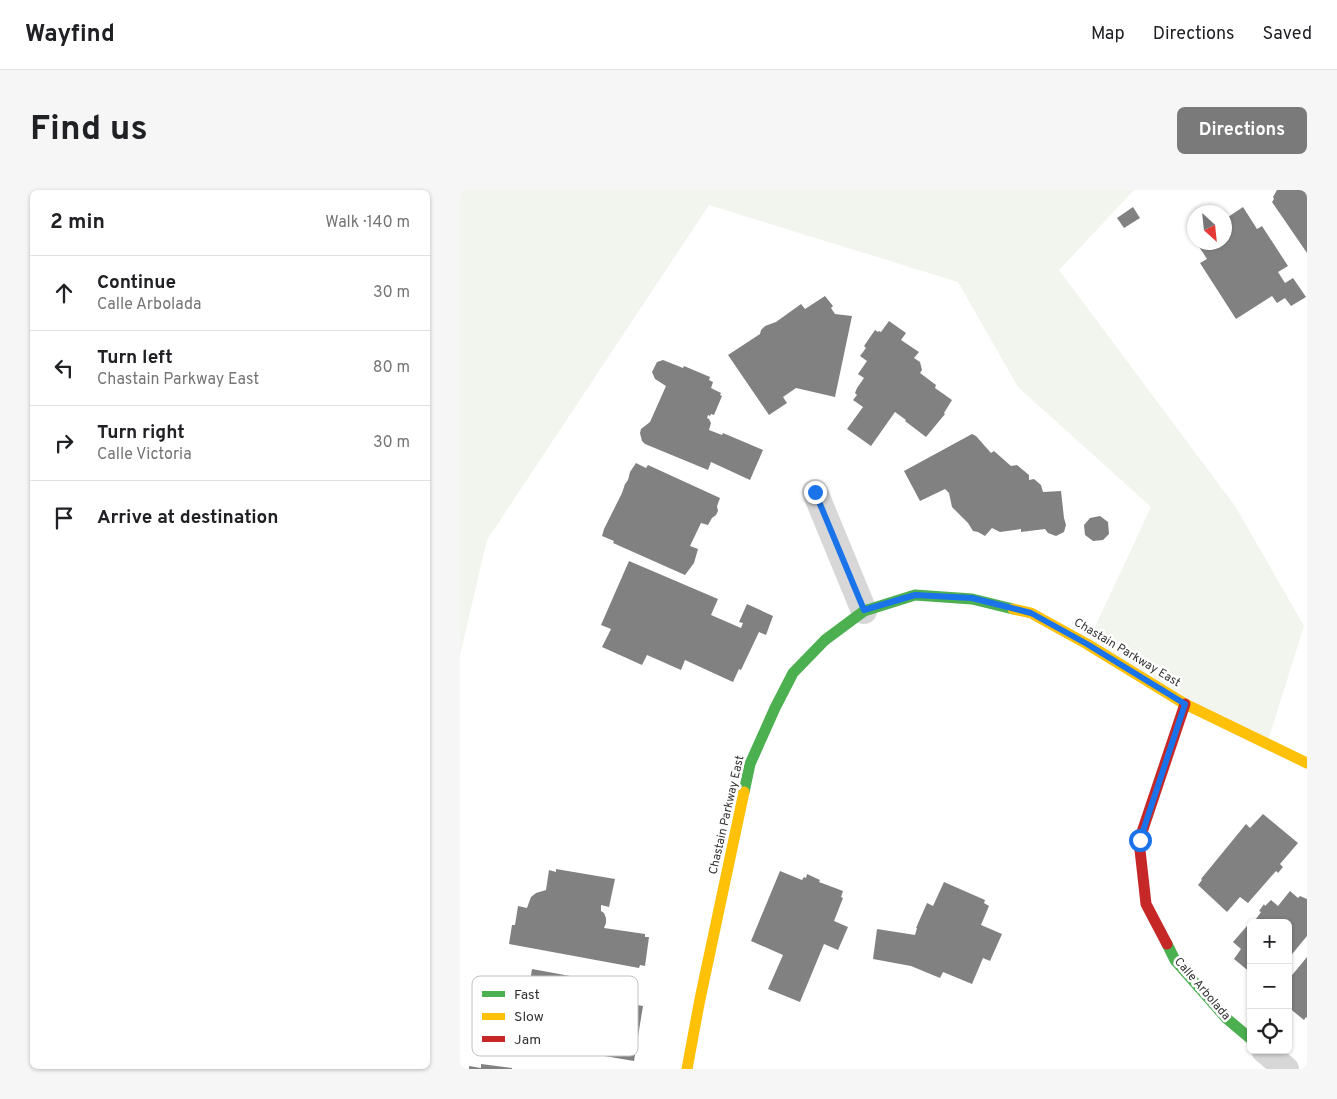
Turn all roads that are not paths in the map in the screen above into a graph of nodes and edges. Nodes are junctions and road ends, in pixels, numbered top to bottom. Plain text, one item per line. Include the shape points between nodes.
1 (815, 492) dead end
2 (864, 610) junction
3 (1185, 704) junction
4 (1307, 763) edge
5 (1247, 1036) edge
6 (1269, 1054) edge
7 (687, 1069) edge
8 (1286, 1069) edge

1 - 2 street
2 - 3 street, Chastain Parkway East via 915,595 972,598 1031,613
2 - 7 street, Chastain Parkway East via 825,640 793,673 750,764
3 - 4 street, Chastain Parkway East
3 - 5 street, Calle Arbolada via 1140,840 1146,904 1175,960 1226,1018
6 - 8 street

